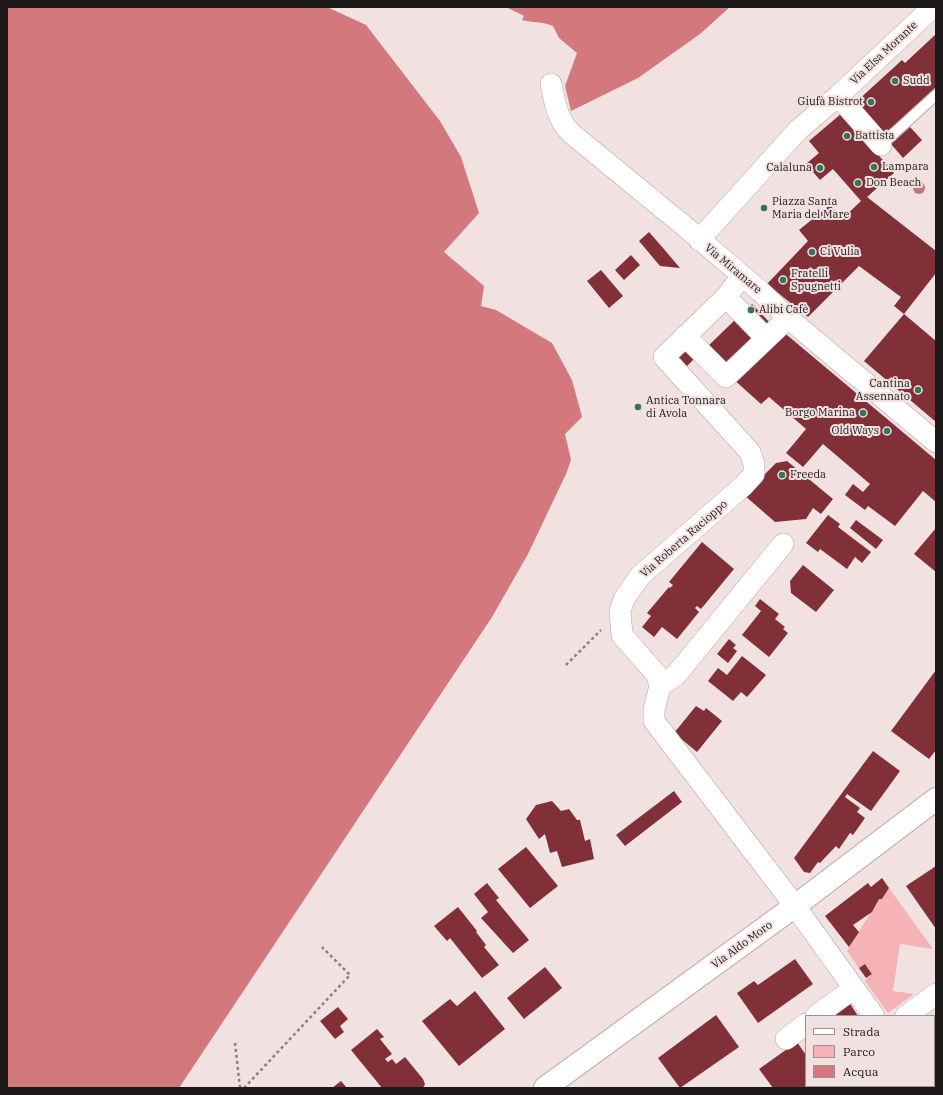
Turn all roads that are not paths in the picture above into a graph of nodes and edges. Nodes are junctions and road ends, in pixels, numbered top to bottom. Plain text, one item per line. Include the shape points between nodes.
1 (933, 7) edge
2 (551, 84) dead end
3 (936, 95) edge
4 (838, 96) junction
5 (881, 145) joint
6 (699, 240) junction
7 (742, 276) junction
8 (726, 297) junction
9 (788, 318) junction
10 (685, 336) junction
11 (766, 338) junction
12 (936, 442) edge
13 (783, 544) dead end
14 (660, 686) junction
15 (936, 799) edge
16 (795, 906) junction
17 (854, 988) junction
18 (936, 994) edge
19 (817, 1015) edge
20 (873, 1015) edge
21 (907, 1015) edge
22 (805, 1025) edge
23 (786, 1039) dead end
24 (545, 1088) edge

1 - 4 street, Via Elsa Morante
2 - 6 street, Via Miramare via 557,113 564,128
3 - 5 lane
4 - 5 street
4 - 6 street, Via Elsa Morante via 798,130
6 - 7 street, Via Miramare
7 - 8 street, Via Roberta Racioppo
7 - 9 street, Via Miramare
8 - 10 street, Via Roberta Racioppo
8 - 11 street
9 - 11 street
9 - 12 street, Via Miramare
10 - 11 street via 726,377
10 - 14 street, Via Roberta Racioppo via 664,357 750,452 754,474 718,509 640,576 624,598 620,611 622,635 657,675
13 - 14 street via 676,675
14 - 16 street via 654,721
15 - 16 street, Via Aldo Moro
16 - 17 street
16 - 24 street, Via Aldo Moro
17 - 19 street
17 - 20 street
18 - 21 street
22 - 23 street

